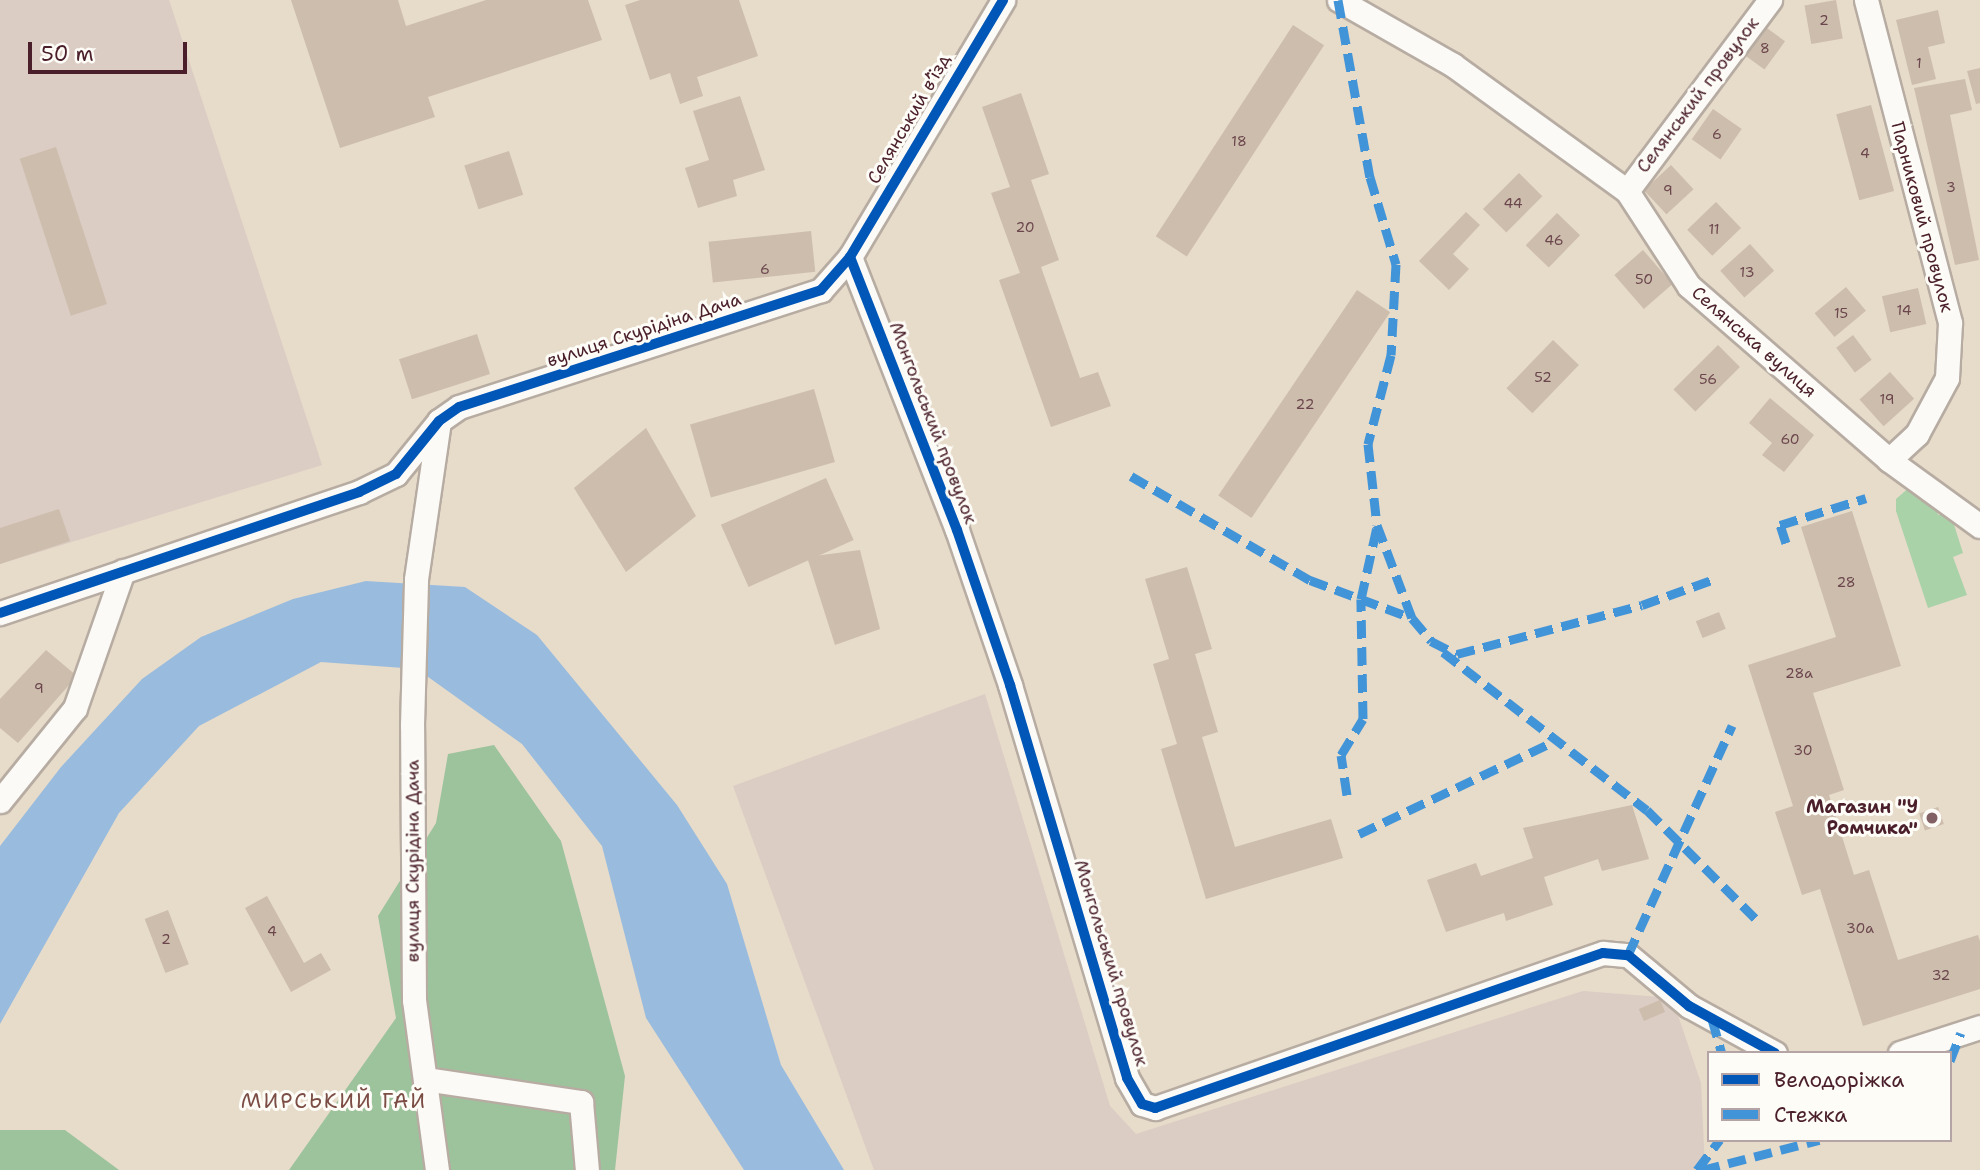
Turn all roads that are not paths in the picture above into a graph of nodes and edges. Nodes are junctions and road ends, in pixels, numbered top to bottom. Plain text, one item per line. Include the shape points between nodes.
1 (1003, 0) edge
2 (1339, 0) edge
3 (1770, 0) edge
4 (1866, 0) edge
5 (1627, 191) junction
6 (850, 257) junction
7 (439, 421) junction
8 (1889, 460) junction
9 (1980, 526) edge
10 (122, 570) junction
11 (0, 613) edge
12 (0, 801) edge
13 (1980, 1027) edge
14 (1771, 1051) edge
15 (1906, 1051) edge
16 (425, 1079) junction
17 (437, 1170) edge
18 (587, 1170) edge

1 - 6 street, Селянський вʼїзд
2 - 5 street, Селянська вулиця via 1453,65
3 - 5 street, Селянський провулок
4 - 8 street, Парниковий провулок via 1950,323 1947,378 1917,434
5 - 8 street, Селянська вулиця via 1689,286
6 - 7 street, вулиця Скурідіна Дача via 821,290 459,407
6 - 14 street, Монгольський провулок via 961,543 1127,1079 1142,1104 1154,1108 1603,953 1628,955 1689,1006
7 - 10 street via 396,474 359,492
7 - 16 street, вулиця Скурідіна Дача via 416,579 412,725 414,1000
8 - 9 street, Селянська вулиця
10 - 11 street
10 - 12 street via 75,708
13 - 15 street
16 - 17 street, вулиця Скурідіна Дача
16 - 18 street via 581,1102

